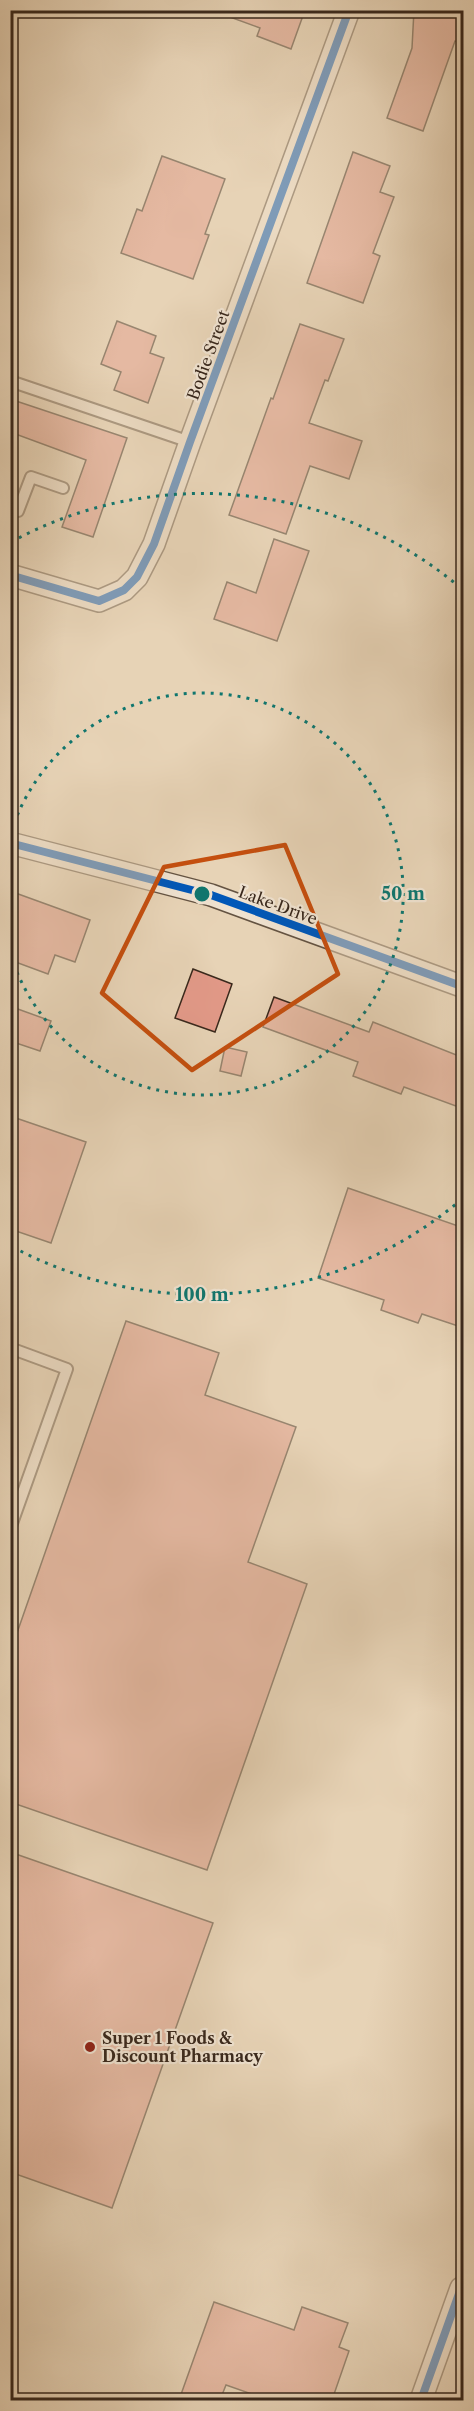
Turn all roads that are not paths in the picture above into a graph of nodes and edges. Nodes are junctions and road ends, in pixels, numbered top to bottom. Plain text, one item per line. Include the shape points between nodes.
1 (348, 10) edge
2 (10, 381) edge
3 (190, 442) junction
4 (63, 488) dead end
5 (10, 509) edge
6 (10, 575) edge
7 (10, 843) edge
8 (464, 987) edge
9 (10, 1348) edge
10 (10, 1529) edge
11 (461, 2288) dead end
12 (421, 2400) edge

1 - 3 street, Bodie Street
2 - 3 lane
3 - 6 street, Bodie Street via 154,544 137,577 124,590 99,602
4 - 5 lane via 31,477 18,511
7 - 8 street, Lake Drive via 211,895
9 - 10 lane via 67,1369
11 - 12 street

